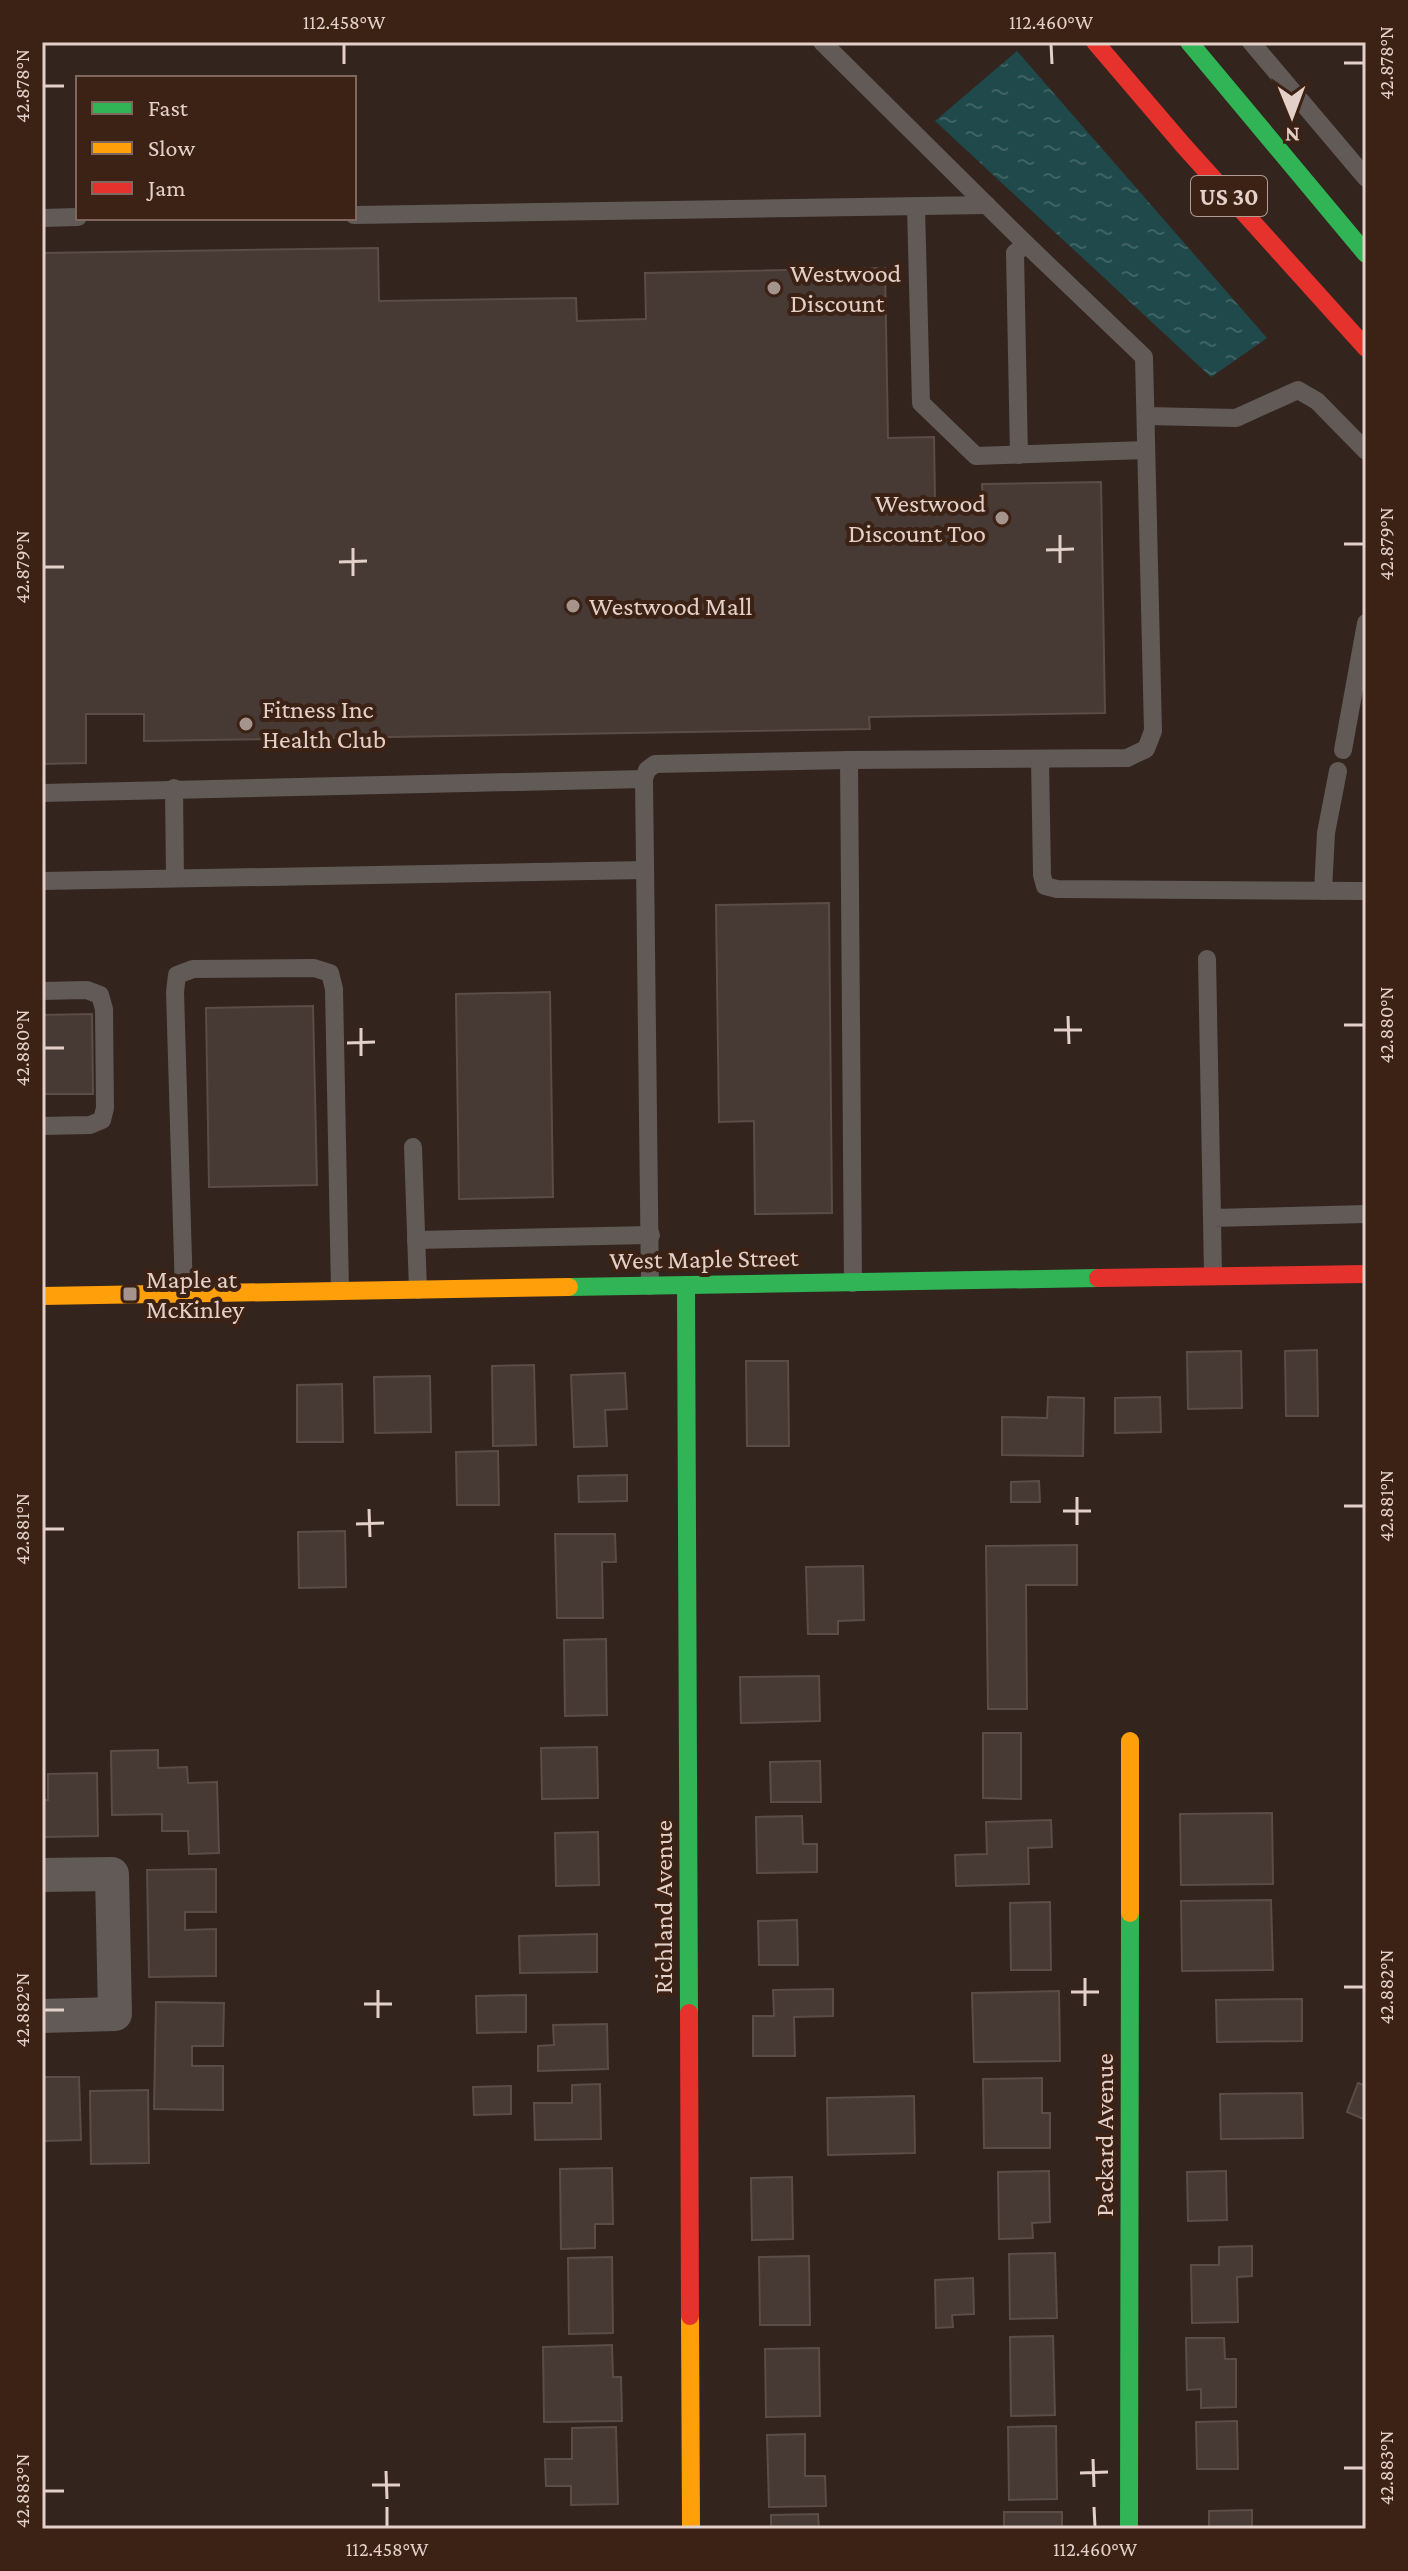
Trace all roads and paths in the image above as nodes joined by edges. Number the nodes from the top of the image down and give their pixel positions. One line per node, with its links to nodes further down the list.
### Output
1 (822, 42): 6 (lane)
2 (1095, 42): 13 (street, US 30)
3 (1189, 42): 12 (street, US 30)
4 (1251, 42): 5 (lane)
5 (1366, 178)
6 (987, 205): 7 (lane); 11 (lane)
7 (916, 207): 8 (lane); 17 (lane)
8 (356, 215)
9 (76, 217): 10 (lane)
10 (42, 218)
11 (1026, 244): 14 (lane); 17 (lane)
12 (1366, 254)
13 (1366, 348)
14 (1146, 416): 15 (lane); 16 (lane)
15 (1146, 450): 17 (lane); 20 (lane)
16 (1366, 451)
17 (1019, 455)
18 (1366, 623): 19 (lane)
19 (1343, 750)
20 (1040, 759): 21 (lane); 29 (lane)
21 (849, 760): 23 (lane); 41 (lane)
22 (1338, 771): 29 (lane)
23 (644, 779): 24 (lane); 26 (lane)
24 (174, 788): 25 (lane); 27 (lane)
25 (42, 793)
26 (645, 870): 27 (lane); 37 (lane)
27 (175, 878): 28 (lane)
28 (42, 881)
29 (1323, 891): 30 (lane)
30 (1366, 891)
31 (1207, 959): 36 (lane)
32 (42, 991): 33 (lane)
33 (42, 1126)
34 (413, 1147): 38 (lane)
35 (1366, 1214): 36 (lane)
36 (1212, 1218): 40 (lane)
37 (651, 1235): 38 (lane); 43 (lane)
38 (416, 1240): 44 (lane)
39 (1366, 1274): 40 (street, West Maple Street)
40 (1213, 1276): 41 (street, West Maple Street)
41 (853, 1283): 42 (street, West Maple Street)
42 (686, 1285): 43 (street, West Maple Street); 51 (street, Richland Avenue)
43 (650, 1286): 44 (street, West Maple Street)
44 (418, 1290): 45 (street, West Maple Street)
45 (340, 1291): 46 (street, West Maple Street); 46 (lane)
46 (184, 1293): 47 (street, West Maple Street)
47 (42, 1296)
48 (1130, 1741): 52 (street, Packard Avenue)
49 (42, 1875): 50 (street)
50 (42, 2016)
51 (691, 2529)
52 (1129, 2529)

